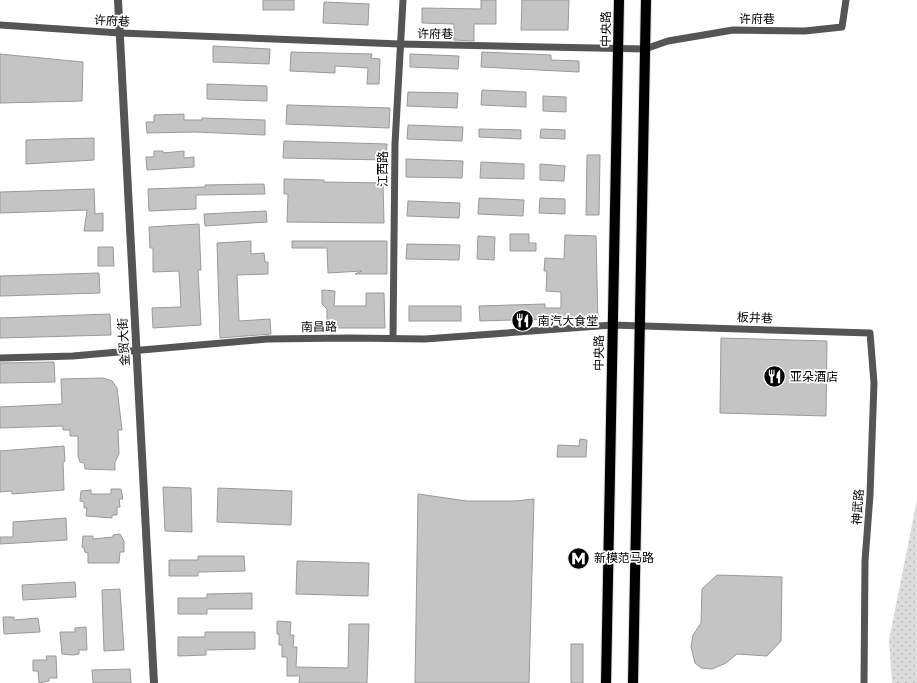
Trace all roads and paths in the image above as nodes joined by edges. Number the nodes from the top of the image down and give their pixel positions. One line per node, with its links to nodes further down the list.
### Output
1 (118, 0): 7 (street, 金贸大街)
2 (403, 0): 8 (street, 江西路)
3 (619, 0): 9 (main road, 中央路)
4 (646, 0): 10 (main road)
5 (846, 0): 10 (street, 许府巷)
6 (0, 25): 7 (street, 许府巷)
7 (120, 33): 8 (street, 许府巷); 15 (street, 金贸大街)
8 (400, 44): 9 (street, 许府巷); 14 (street, 江西路)
9 (618, 48): 10 (street, 许府巷); 11 (main road, 中央路)
10 (645, 48): 12 (main road)
11 (612, 325): 12 (street, 南昌路); 14 (street, 南昌路); 18 (main road, 中央路)
12 (640, 326): 13 (street, 板井巷); 19 (main road)
13 (870, 333): 20 (street, 神武路)
14 (393, 338): 15 (street, 南昌路)
15 (136, 351): 16 (street, 南昌路); 17 (street, 金贸大街)
16 (0, 358)
17 (154, 683)
18 (606, 683)
19 (633, 683)
20 (864, 683)

